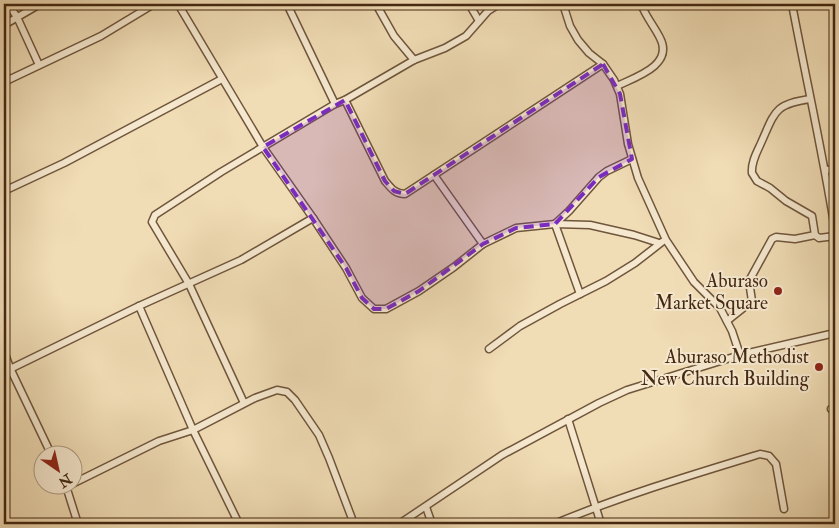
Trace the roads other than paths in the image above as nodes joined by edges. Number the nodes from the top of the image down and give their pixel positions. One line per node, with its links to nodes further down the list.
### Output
1 (8, 4): 12 (street)
2 (40, 4): 12 (street)
3 (154, 4): 17 (street)
4 (178, 4): 18 (street)
5 (287, 4): 23 (street)
6 (376, 4): 15 (street)
7 (469, 4): 13 (street)
8 (499, 4): 13 (street)
9 (563, 4): 16 (street)
10 (640, 4): 20 (street)
11 (792, 4): 21 (street)
12 (17, 17): 14 (street); 17 (street)
13 (478, 21): 15 (street)
14 (4, 25)
15 (414, 60): 22 (street)
16 (603, 64): 20 (street); 28 (street)
17 (39, 65): 19 (street)
18 (222, 79): 24 (street); 29 (street)
19 (4, 82)
20 (617, 86): 25 (street)
21 (810, 99): 27 (street); 33 (street)
22 (345, 100): 23 (street); 28 (street)
23 (334, 104): 24 (street)
24 (262, 147): 30 (street); 37 (street)
25 (632, 159): 31 (street); 35 (street)
26 (835, 169): 27 (street)
27 (826, 170): 32 (street)
28 (434, 175): 36 (street)
29 (4, 191)
30 (313, 218): 36 (street); 37 (street)
31 (555, 224): 35 (street); 36 (street); 38 (street)
32 (835, 230)
33 (815, 235): 34 (street); 40 (street)
34 (835, 236)
35 (662, 242): 38 (street); 40 (street)
36 (483, 244)
37 (189, 284): 39 (street); 46 (street)
38 (580, 294): 42 (street)
39 (139, 306): 45 (street); 48 (street)
40 (727, 321): 44 (street)
41 (835, 333): 44 (street)
42 (488, 349)
43 (4, 351): 45 (street)
44 (740, 355): 47 (street)
45 (7, 370): 49 (street)
46 (244, 403): 48 (street); 57 (street)
47 (568, 420): 52 (street); 53 (street)
48 (192, 430): 50 (street); 56 (street)
49 (47, 446)
50 (82, 479)
51 (72, 496): 55 (street)
52 (426, 507): 58 (street); 59 (street)
53 (596, 507): 54 (street); 60 (street); 61 (street)
54 (784, 509)
55 (78, 524)
56 (239, 524)
57 (354, 524)
58 (398, 524)
59 (432, 524)
60 (554, 524)
61 (601, 524)

